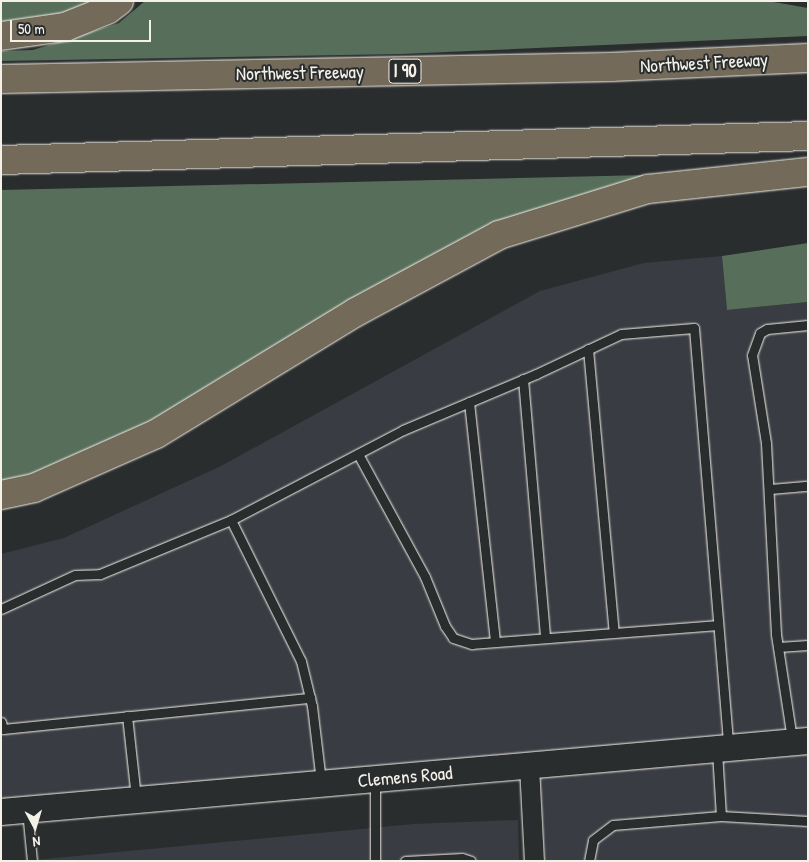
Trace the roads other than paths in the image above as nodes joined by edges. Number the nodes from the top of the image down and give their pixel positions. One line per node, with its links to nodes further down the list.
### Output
1 (119, 1): 2 (highway)
2 (1, 36)
3 (808, 58): 4 (highway, Northwest Freeway / I 90)
4 (1, 79)
5 (808, 136): 6 (highway)
6 (1, 160)
7 (808, 172): 15 (highway)
8 (808, 325): 14 (lane)
9 (588, 349): 10 (lane); 18 (lane); 19 (lane)
10 (523, 380): 11 (lane); 20 (lane)
11 (469, 402): 12 (lane); 21 (lane)
12 (358, 454): 16 (lane); 21 (lane)
13 (808, 486): 14 (lane)
14 (770, 489): 23 (lane)
15 (1, 495)
16 (231, 520): 17 (lane); 24 (lane)
17 (1, 609)
18 (717, 624): 19 (lane); 28 (lane)
19 (614, 632): 20 (lane)
20 (546, 638): 21 (lane)
21 (495, 642)
22 (808, 645): 23 (lane)
23 (778, 647): 27 (lane)
24 (310, 698): 25 (lane); 31 (lane)
25 (127, 716): 26 (lane); 32 (lane)
26 (2, 727)
27 (800, 741): 28 (street, Clemens Road)
28 (723, 748): 29 (street, Clemens Road); 35 (lane)
29 (529, 766): 30 (street, Clemens Road); 41 (street)
30 (375, 780): 31 (street, Clemens Road); 38 (lane)
31 (321, 784): 32 (street, Clemens Road)
32 (136, 801): 33 (street, Clemens Road)
33 (27, 810): 34 (street, Clemens Road); 37 (lane)
34 (1, 812)
35 (721, 816): 36 (lane); 42 (lane)
36 (808, 820)
37 (32, 861)
38 (375, 861)
39 (405, 861): 40 (lane)
40 (471, 861)
41 (534, 861)
42 (589, 861)

